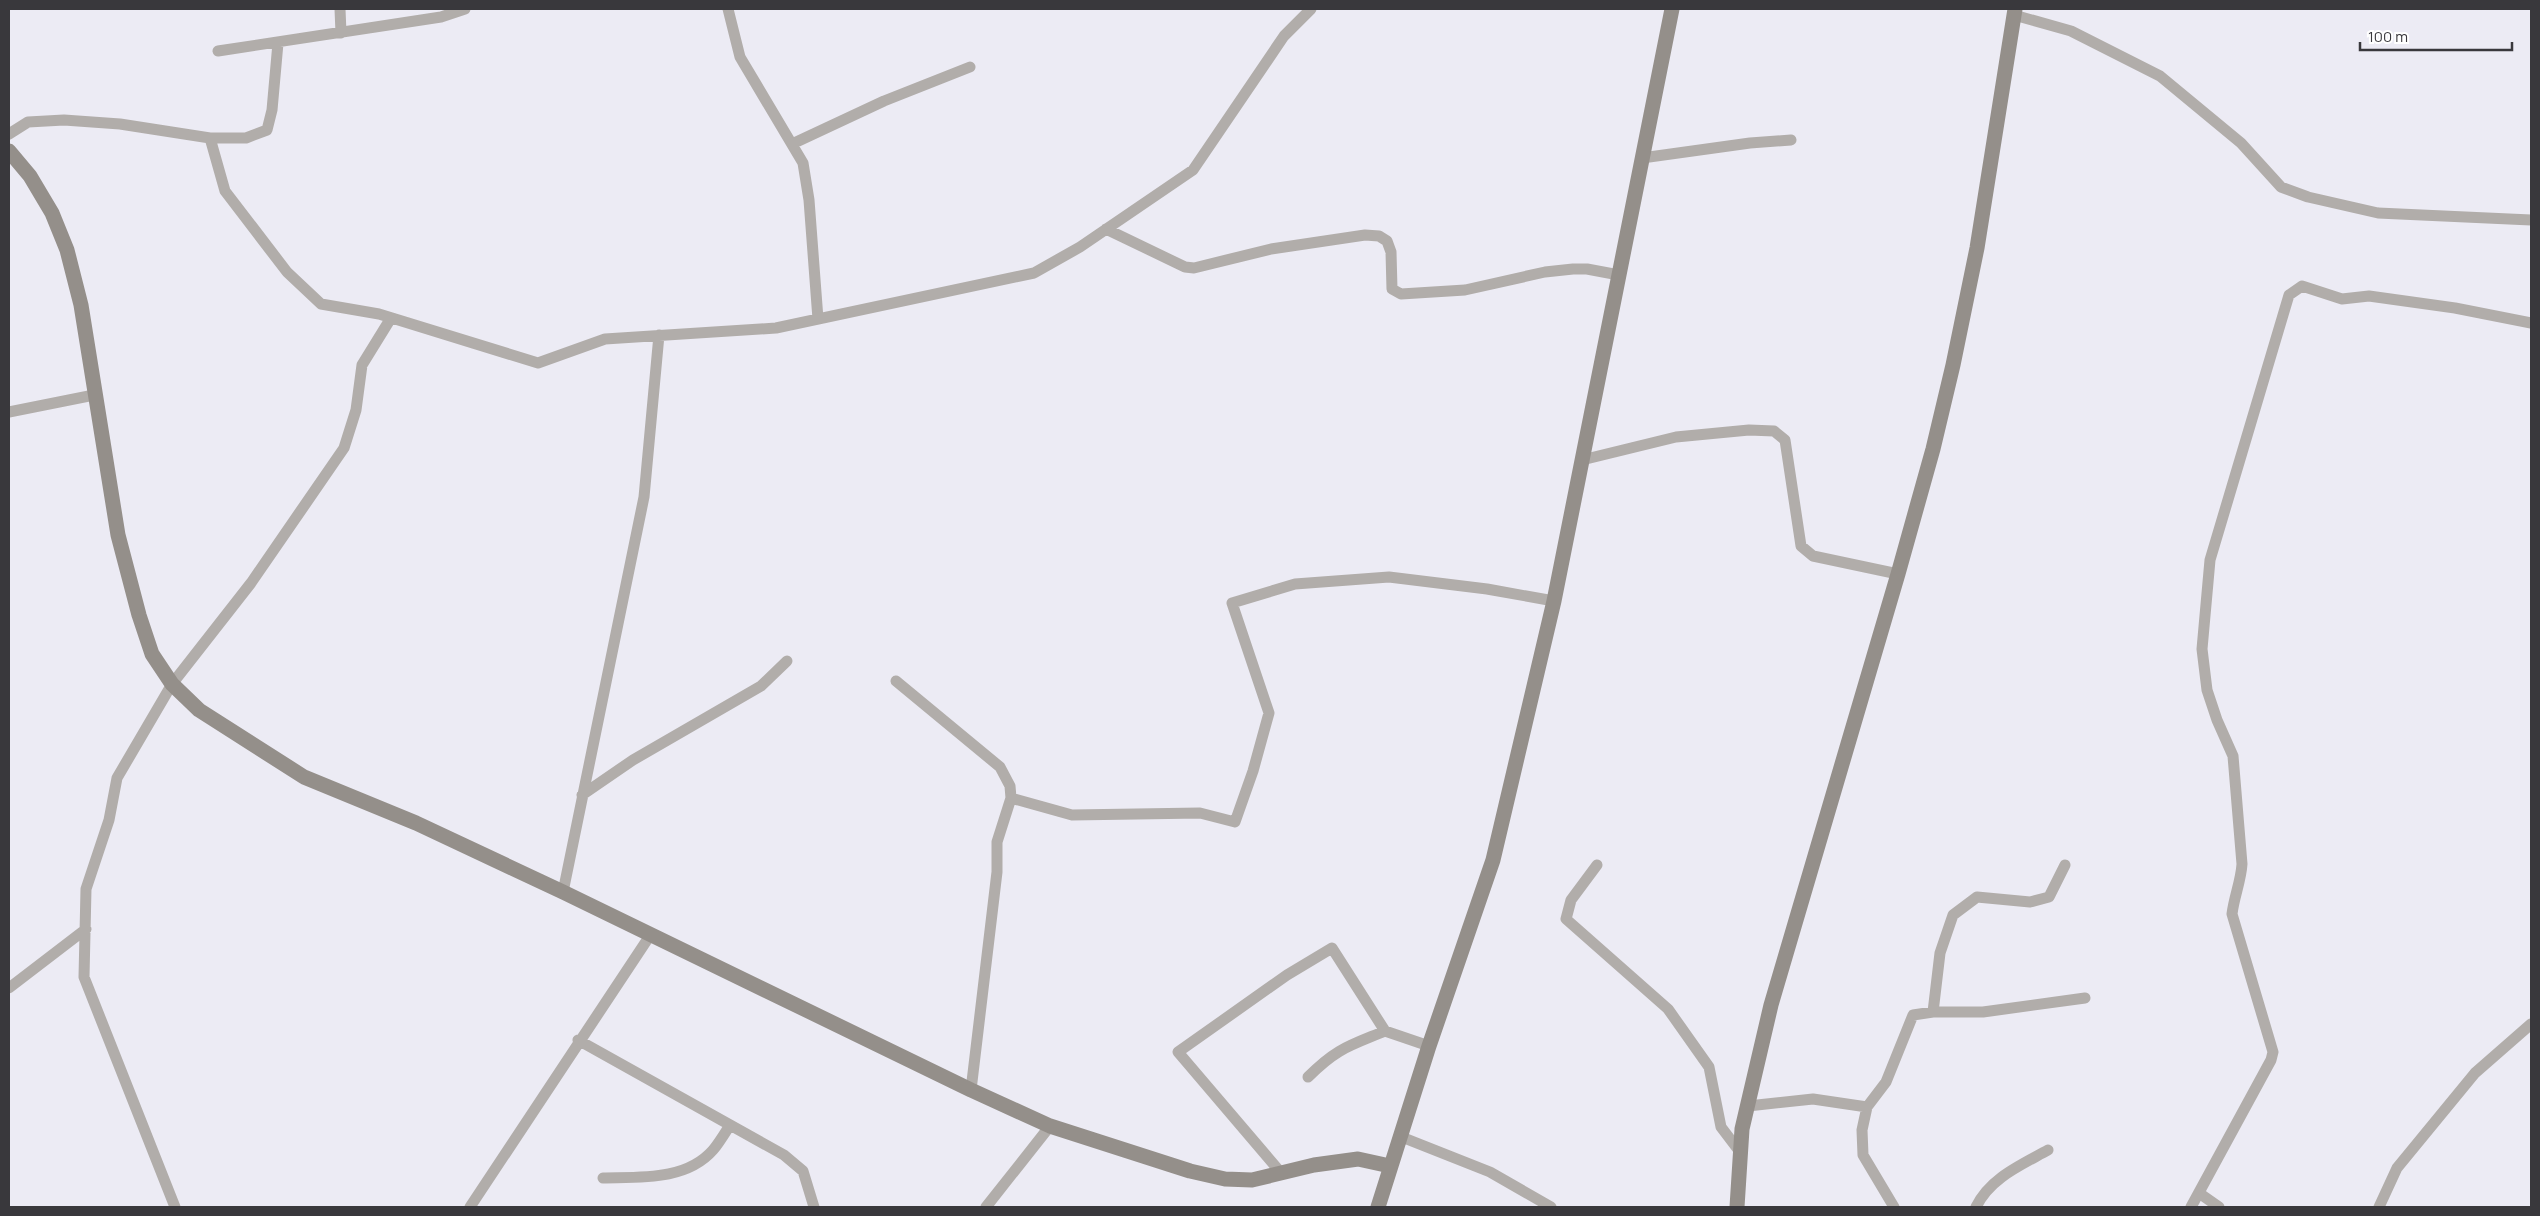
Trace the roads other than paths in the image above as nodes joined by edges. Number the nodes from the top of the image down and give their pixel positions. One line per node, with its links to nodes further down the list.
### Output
1 (340, 9): 7 (street)
2 (465, 9): 7 (street)
3 (728, 9): 14 (street)
4 (1311, 9): 18 (street)
5 (1672, 9): 16 (street)
6 (2015, 12): 17 (street); 27 (street)
7 (341, 33): 8 (street)
8 (278, 43): 9 (street); 12 (street)
9 (218, 51)
10 (970, 67): 14 (street)
11 (9, 134): 12 (street)
12 (210, 138): 20 (street)
13 (1792, 140): 16 (street)
14 (792, 144): 21 (street)
15 (9, 151): 24 (street)
16 (1642, 158): 19 (street)
17 (2531, 220)
18 (1106, 228): 19 (street); 21 (street)
19 (1619, 275): 26 (street)
20 (391, 318): 23 (street); 31 (street)
21 (818, 319): 23 (street)
22 (2531, 323): 58 (street)
23 (659, 335): 32 (street)
24 (94, 395): 25 (street); 31 (street)
25 (9, 412)
26 (1582, 460): 27 (street); 28 (street)
27 (1898, 574): 48 (street)
28 (1554, 601): 33 (street); 45 (street)
29 (787, 661): 32 (street)
30 (896, 681): 33 (street)
31 (172, 684): 36 (street); 37 (street)
32 (582, 796): 36 (street)
33 (1011, 798): 47 (street)
34 (1597, 865): 54 (street)
35 (2065, 865): 41 (street)
36 (563, 892): 38 (street)
37 (86, 929): 39 (street); 59 (street)
38 (651, 934): 44 (street); 47 (street)
39 (9, 988)
40 (2085, 998): 41 (street)
41 (1933, 1012): 49 (street)
42 (2531, 1024): 70 (street)
43 (1385, 1031): 45 (street); 46 (street); 56 (street)
44 (578, 1040): 50 (street); 60 (street)
45 (1428, 1046): 52 (street)
46 (1308, 1077)
47 (970, 1090): 51 (street)
48 (1748, 1106): 49 (street); 54 (street)
49 (1866, 1107): 66 (street)
50 (730, 1125): 57 (street); 61 (street)
51 (1050, 1126): 56 (street); 62 (street)
52 (1399, 1136): 55 (street); 64 (street)
53 (2048, 1150): 67 (street)
54 (1740, 1152): 65 (street)
55 (1390, 1166): 56 (street); 63 (street)
56 (1282, 1174)
57 (603, 1178)
58 (2199, 1193): 68 (street); 69 (street)
59 (175, 1207)
60 (470, 1207)
61 (814, 1207)
62 (986, 1207)
63 (1378, 1207)
64 (1552, 1207)
65 (1737, 1207)
66 (1894, 1207)
67 (1976, 1207)
68 (2191, 1207)
69 (2219, 1207)
70 (2379, 1207)

